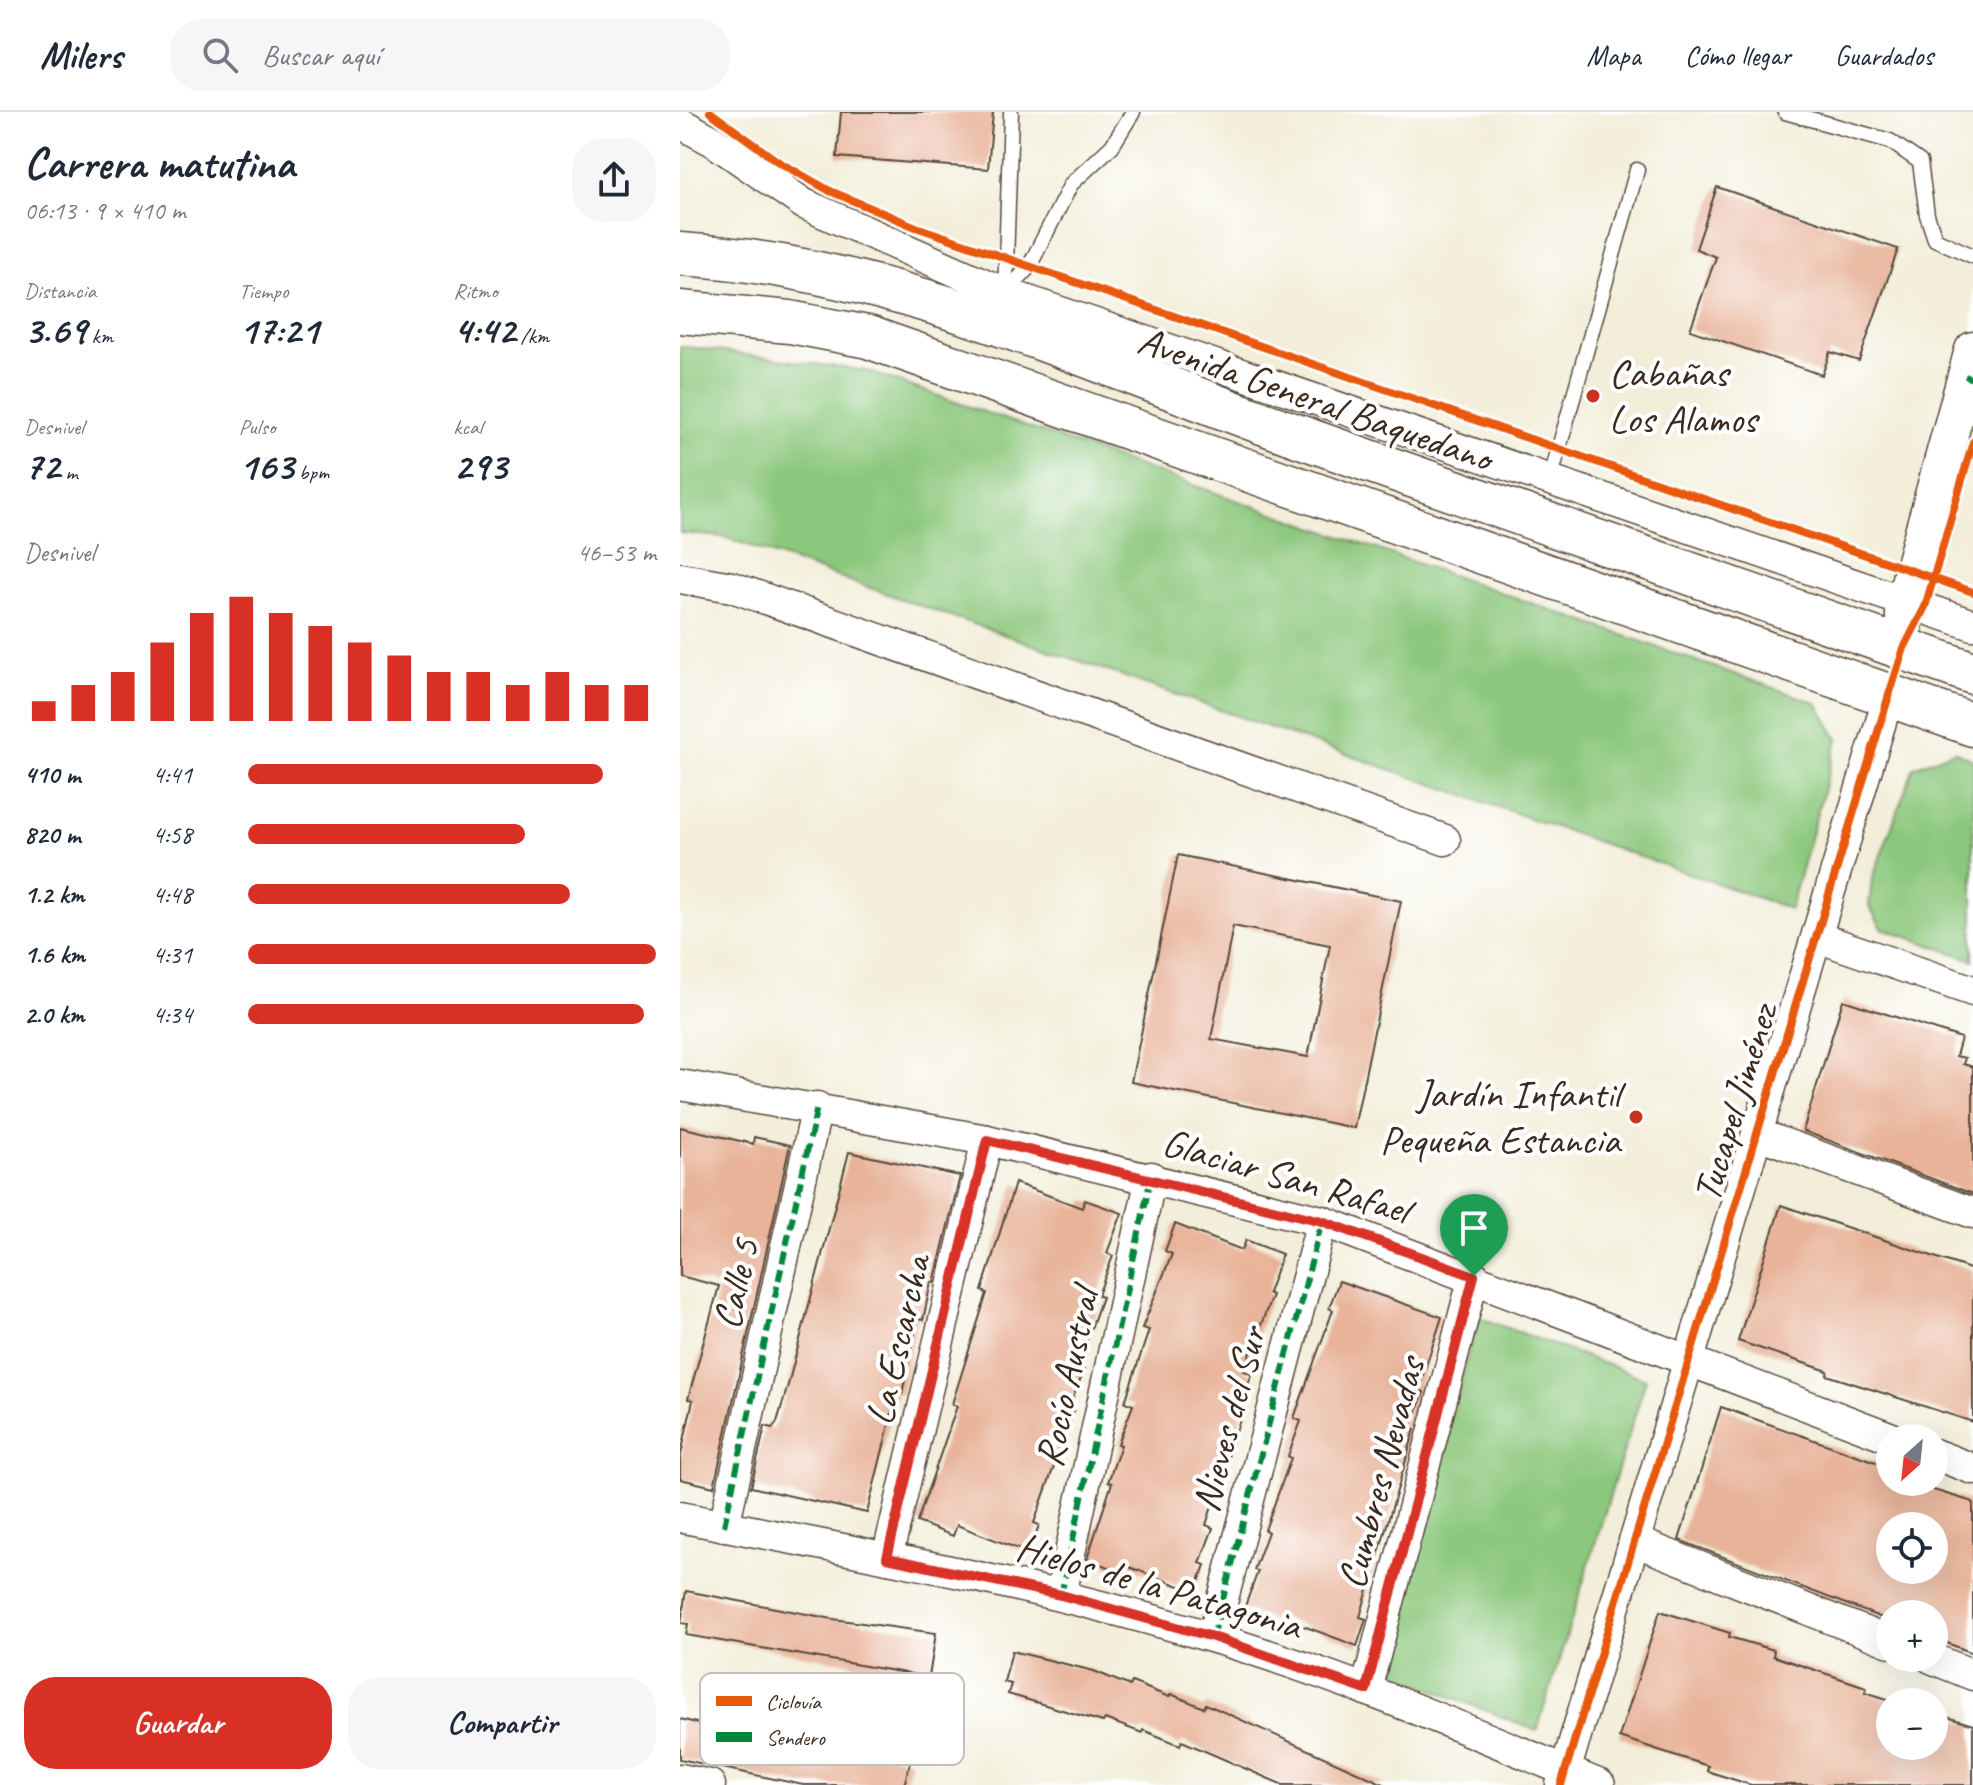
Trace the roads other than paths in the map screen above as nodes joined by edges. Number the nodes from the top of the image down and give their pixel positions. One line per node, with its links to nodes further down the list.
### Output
1 (1011, 112): 8 (lane)
2 (1133, 112): 8 (lane)
3 (1785, 112): 7 (lane)
4 (680, 123): 8 (street, Avenida General Baquedano)
5 (1637, 170): 12 (lane)
6 (680, 254): 16 (main road, Avenida General Baquedano)
7 (1973, 256)
8 (1005, 293): 12 (street, Avenida General Baquedano)
9 (680, 312): 18 (main road)
10 (1970, 369): 14 (street, Tucapel Jiménez)
11 (1973, 442): 14 (street, Tucapel Jiménez)
12 (1550, 480): 14 (street, Avenida General Baquedano)
13 (680, 578): 20 (street)
14 (1914, 604): 15 (street, Avenida General Baquedano); 16 (street, Tucapel Jiménez)
15 (1973, 625)
16 (1904, 648): 17 (main road, Avenida General Baquedano); 18 (street, Tucapel Jiménez)
17 (1973, 673)
18 (1889, 695): 19 (main road); 21 (street, Tucapel Jiménez)
19 (1973, 725)
20 (1445, 840)
21 (1817, 937): 22 (street); 25 (street, Tucapel Jiménez)
22 (1973, 991)
23 (680, 1085): 24 (street, Glaciar San Rafael)
24 (817, 1107): 26 (street, Glaciar San Rafael); 36 (street, Calle 5)
25 (1758, 1134): 28 (street); 31 (street, Tucapel Jiménez)
26 (987, 1140): 27 (street, Glaciar San Rafael); 38 (street, La Escarcha)
27 (1151, 1177): 29 (street, Glaciar San Rafael); 39 (street, Rocío Austral)
28 (1973, 1213)
29 (1322, 1221): 30 (street, Glaciar San Rafael); 41 (street, Nieves del Sur)
30 (1474, 1276): 31 (street, Glaciar San Rafael); 44 (street, Cumbres Nevadas)
31 (1687, 1361): 32 (street, Glaciar San Rafael); 37 (street, Tucapel Jiménez)
32 (1876, 1432)
33 (1948, 1459): 34 (street)
34 (1973, 1469)
35 (680, 1517): 36 (street, Hielos de la Patagonia)
36 (724, 1526): 38 (street, Hielos de la Patagonia)
37 (1634, 1541): 40 (street); 45 (street, Tucapel Jiménez)
38 (887, 1558): 39 (street, Hielos de la Patagonia)
39 (1061, 1595): 41 (street, Hielos de la Patagonia)
40 (1876, 1636)
41 (1213, 1637): 44 (street, Hielos de la Patagonia)
42 (1948, 1665): 43 (street)
43 (1973, 1675)
44 (1366, 1690): 45 (street, Hielos de la Patagonia)
45 (1563, 1778): 48 (street, Hielos de la Patagonia)
46 (680, 1779): 47 (street)
47 (710, 1785)
48 (1600, 1785)

